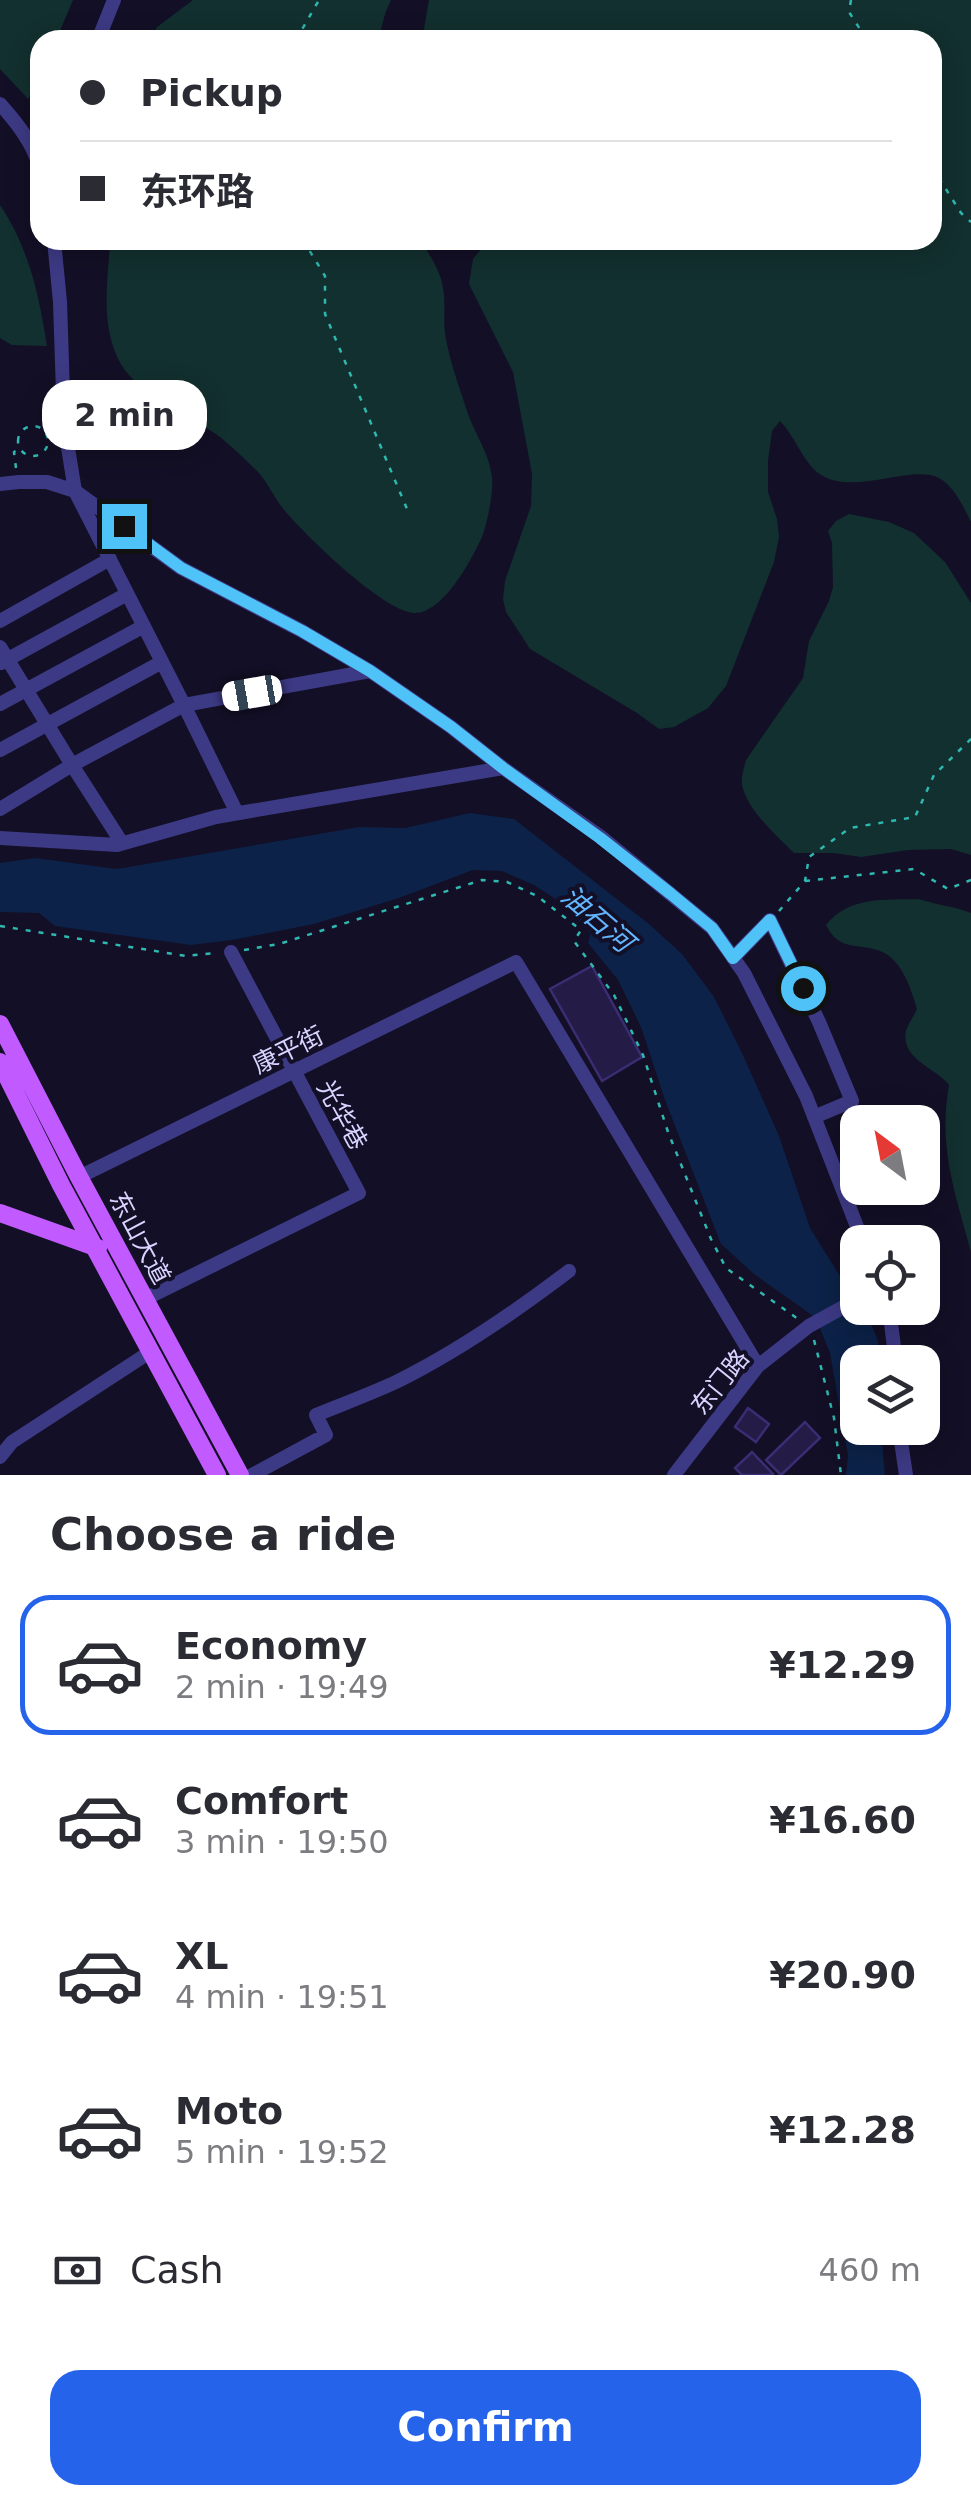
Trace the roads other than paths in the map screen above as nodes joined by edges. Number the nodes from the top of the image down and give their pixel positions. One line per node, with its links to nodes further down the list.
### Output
1 (114, 0): 2 (street)
2 (102, 30)
3 (0, 104): 4 (street)
4 (30, 144)
5 (55, 250): 7 (street)
6 (0, 484): 7 (street)
7 (75, 492): 8 (street); 14 (street)
8 (110, 559): 9 (street); 10 (street)
9 (128, 594): 11 (street); 12 (street)
10 (0, 620)
11 (144, 626): 13 (street); 15 (street)
12 (3, 657): 15 (street)
13 (162, 662): 17 (street); 18 (street)
14 (370, 671): 17 (street); 21 (street)
15 (26, 690): 16 (street); 18 (street)
16 (0, 704)
17 (184, 705): 20 (street); 23 (street)
18 (47, 724): 19 (street); 20 (street)
19 (0, 750)
20 (72, 765): 22 (street); 25 (street)
21 (503, 768): 23 (street); 27 (street)
22 (0, 809)
23 (237, 814): 25 (street)
24 (0, 838): 25 (street)
25 (122, 843)
26 (231, 952): 30 (street, 光华巷)
27 (733, 958): 31 (street); 31 (street)
28 (0, 1024): 32 (main road, 东山大道)
29 (0, 1062): 35 (main road, 东山大道)
30 (293, 1072): 32 (street, 康平街); 38 (street, 光华巷); 41 (street, 康平街)
31 (814, 1117): 34 (street)
32 (79, 1177): 36 (main road, 东山大道)
33 (0, 1213): 35 (main road)
34 (856, 1225)
35 (94, 1247): 36 (main road); 40 (main road, 东山大道)
36 (122, 1257): 38 (main road, 东山大道)
37 (569, 1271): 46 (street)
38 (144, 1298): 45 (main road, 东山大道)
39 (840, 1310): 41 (street, 东门路)
40 (150, 1352): 43 (street); 44 (main road, 东山大道)
41 (758, 1366): 47 (street, 东门路)
42 (902, 1445): 48 (street)
43 (0, 1457)
44 (217, 1475)
45 (240, 1475)
46 (252, 1475)
47 (674, 1475)
48 (906, 1475)

